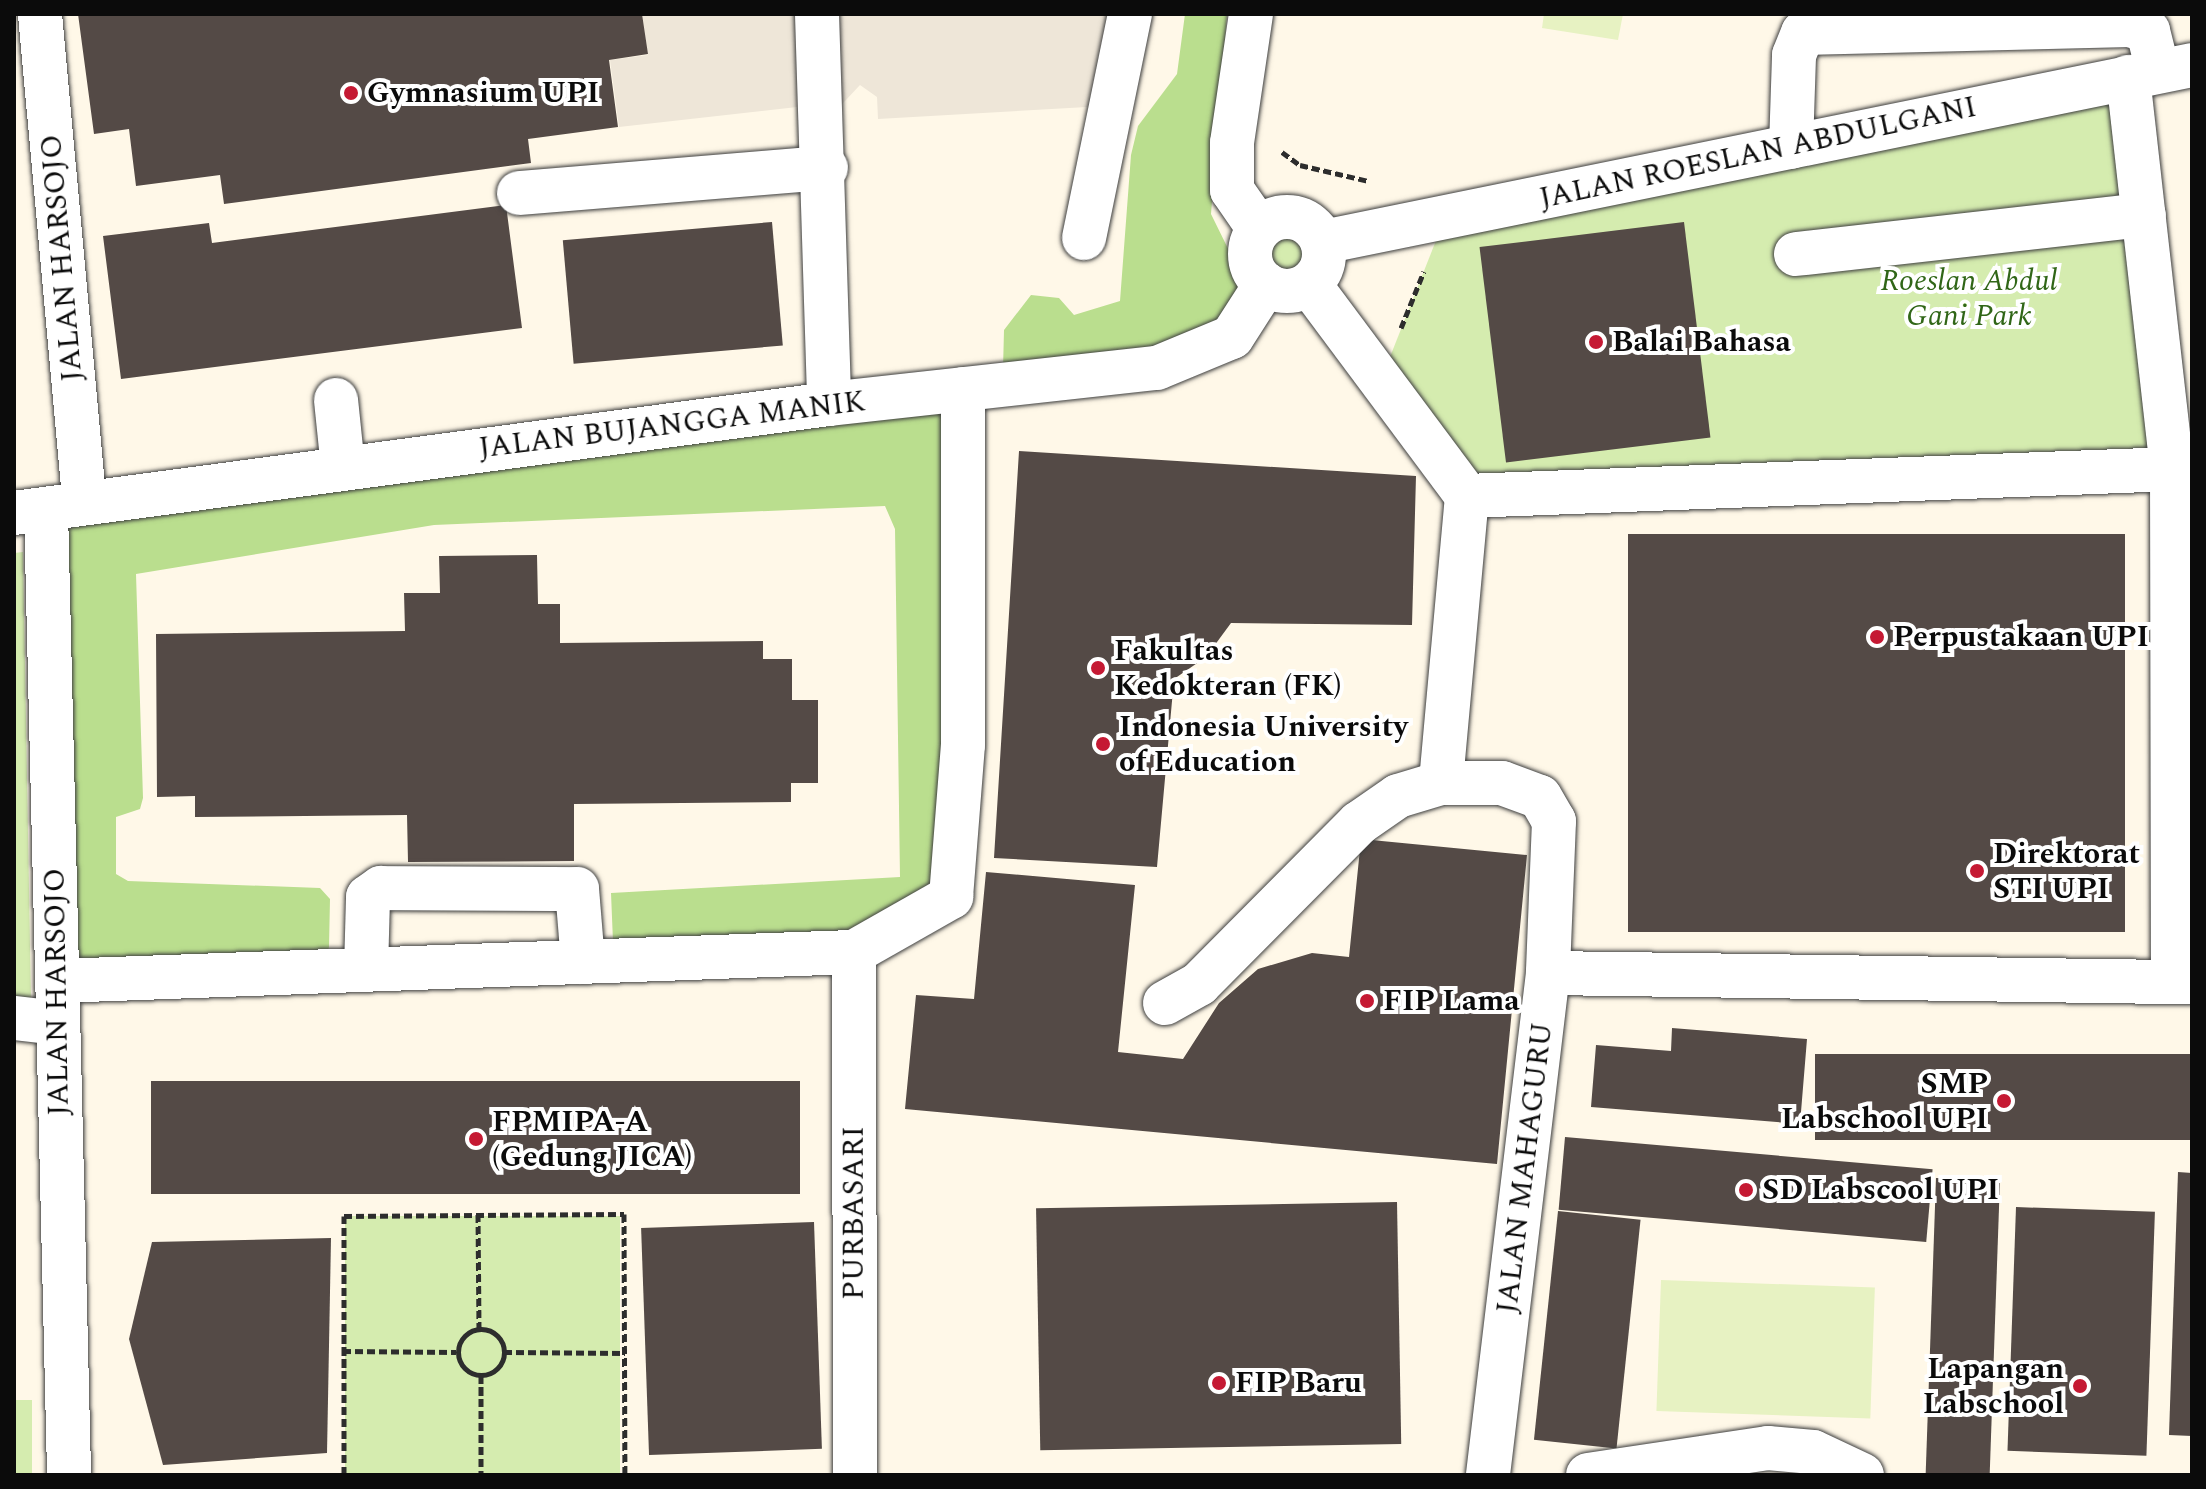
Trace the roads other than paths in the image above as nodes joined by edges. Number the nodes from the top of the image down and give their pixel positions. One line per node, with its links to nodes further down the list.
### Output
1 (40, 14): 22 (lane, JALAN HARSOJO)
2 (817, 14): 7 (lane)
3 (1130, 14): 11 (lane)
4 (1251, 14): 10 (lane)
5 (2159, 71): 6 (lane, JALAN ROESLAN ABDULGANI); 6 (lane); 9 (lane)
6 (1791, 147): 12 (lane, JALAN ROESLAN ABDULGANI)
7 (826, 168): 8 (lane); 18 (lane)
8 (519, 193)
9 (2144, 215): 13 (lane); 20 (lane)
10 (1259, 229): 12 (lane); 14 (lane)
11 (1084, 238)
12 (1323, 242): 15 (lane)
13 (1796, 254)
14 (1266, 284): 15 (lane); 16 (lane, JALAN BUJANGGA MANIK)
15 (1309, 284): 21 (lane)
16 (963, 389): 18 (lane, JALAN BUJANGGA MANIK); 24 (lane)
17 (336, 400): 19 (lane)
18 (829, 404): 19 (lane, JALAN BUJANGGA MANIK)
19 (343, 468): 22 (lane, JALAN BUJANGGA MANIK)
20 (2172, 469): 21 (lane); 28 (lane)
21 (1467, 496): 23 (lane)
22 (48, 508): 29 (lane, JALAN HARSOJO)
23 (1441, 783): 27 (lane, JALAN MAHAGURU); 30 (lane)
24 (854, 952): 25 (lane); 33 (lane, PURBASARI)
25 (583, 962): 26 (lane); 26 (lane)
26 (366, 970): 29 (lane)
27 (1548, 973): 28 (lane); 34 (lane, JALAN MAHAGURU)
28 (2182, 982)
29 (58, 1002): 31 (lane); 32 (lane, JALAN HARSOJO)
30 (1165, 1003)
31 (14, 1018)
32 (69, 1475)
33 (855, 1475)
34 (1488, 1475)
35 (1588, 1475): 36 (lane)
36 (1862, 1475)

